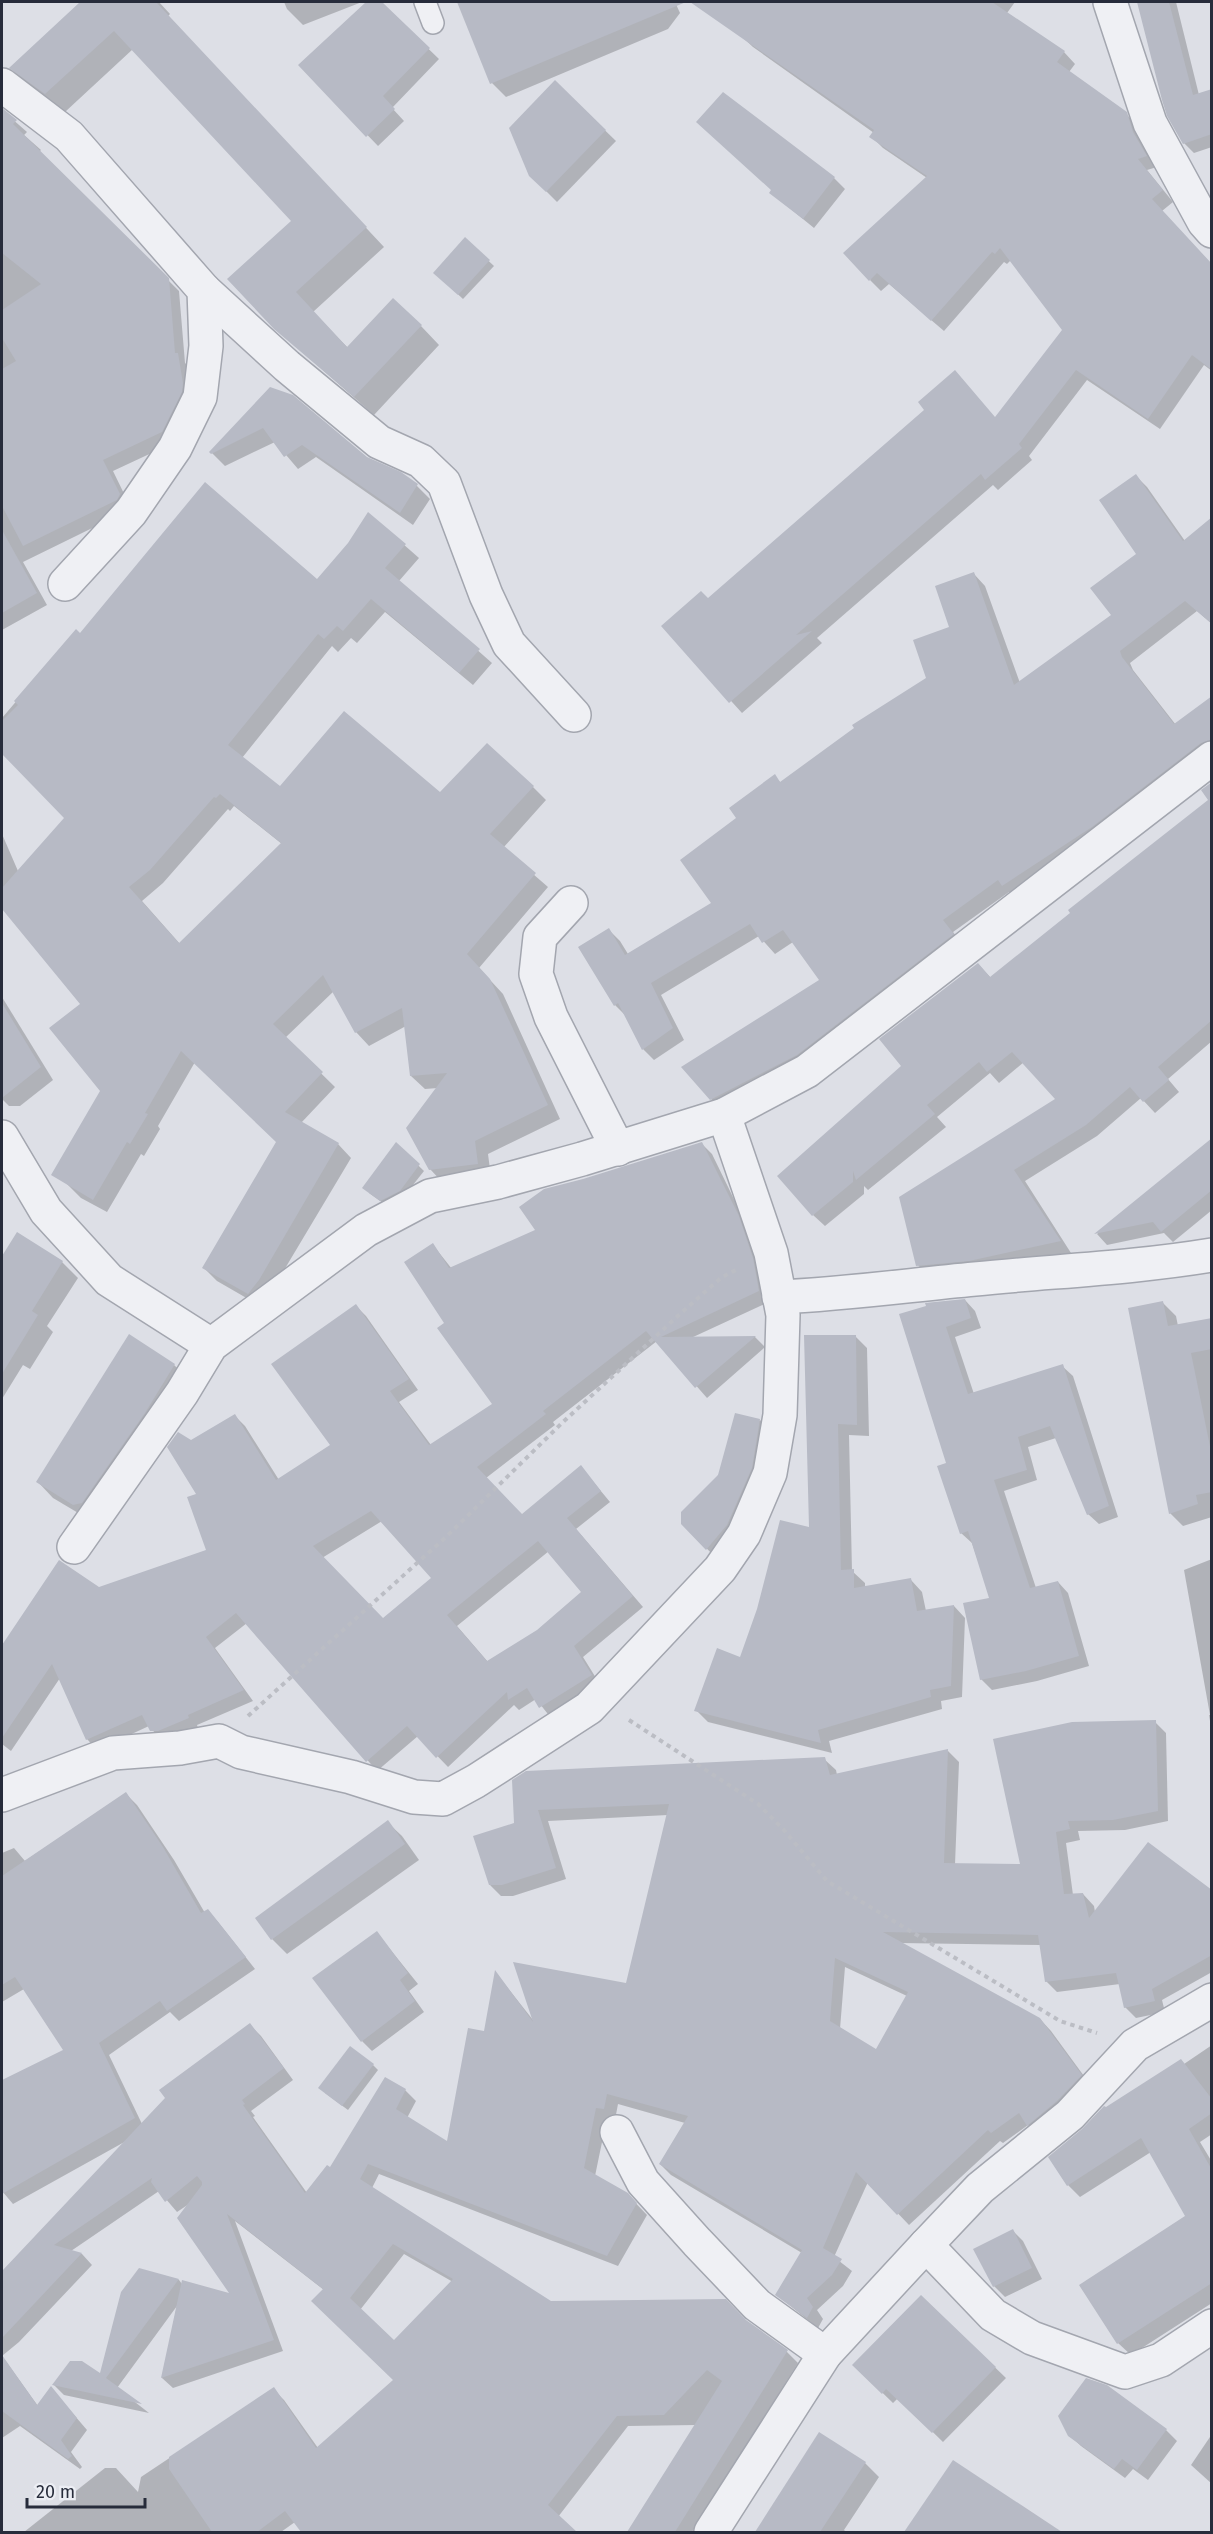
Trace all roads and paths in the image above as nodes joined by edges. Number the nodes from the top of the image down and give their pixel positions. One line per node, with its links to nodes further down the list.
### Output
1 (425, 2): 3 (lane)
2 (1110, 2): 5 (street)
3 (433, 23)
4 (2, 86): 6 (street)
5 (1212, 231)
6 (204, 290): 7 (street); 8 (street)
7 (65, 584)
8 (574, 714)
9 (1212, 758): 11 (street)
10 (572, 903): 13 (street)
11 (724, 1115): 13 (street); 14 (street)
12 (2, 1137): 17 (street)
13 (618, 1149): 17 (street)
14 (771, 1253): 16 (street); 20 (path)
15 (1212, 1256): 16 (street)
16 (779, 1297): 19 (street)
17 (211, 1345): 18 (street)
18 (74, 1546)
19 (598, 1699): 20 (street); 23 (path)
20 (219, 1741): 21 (street)
21 (2, 1796)
22 (1212, 2000): 23 (street)
23 (1135, 2046): 25 (street)
24 (617, 2133): 27 (street)
25 (926, 2245): 26 (street); 27 (street)
26 (1212, 2326)
27 (825, 2354): 28 (street)
28 (711, 2532)

